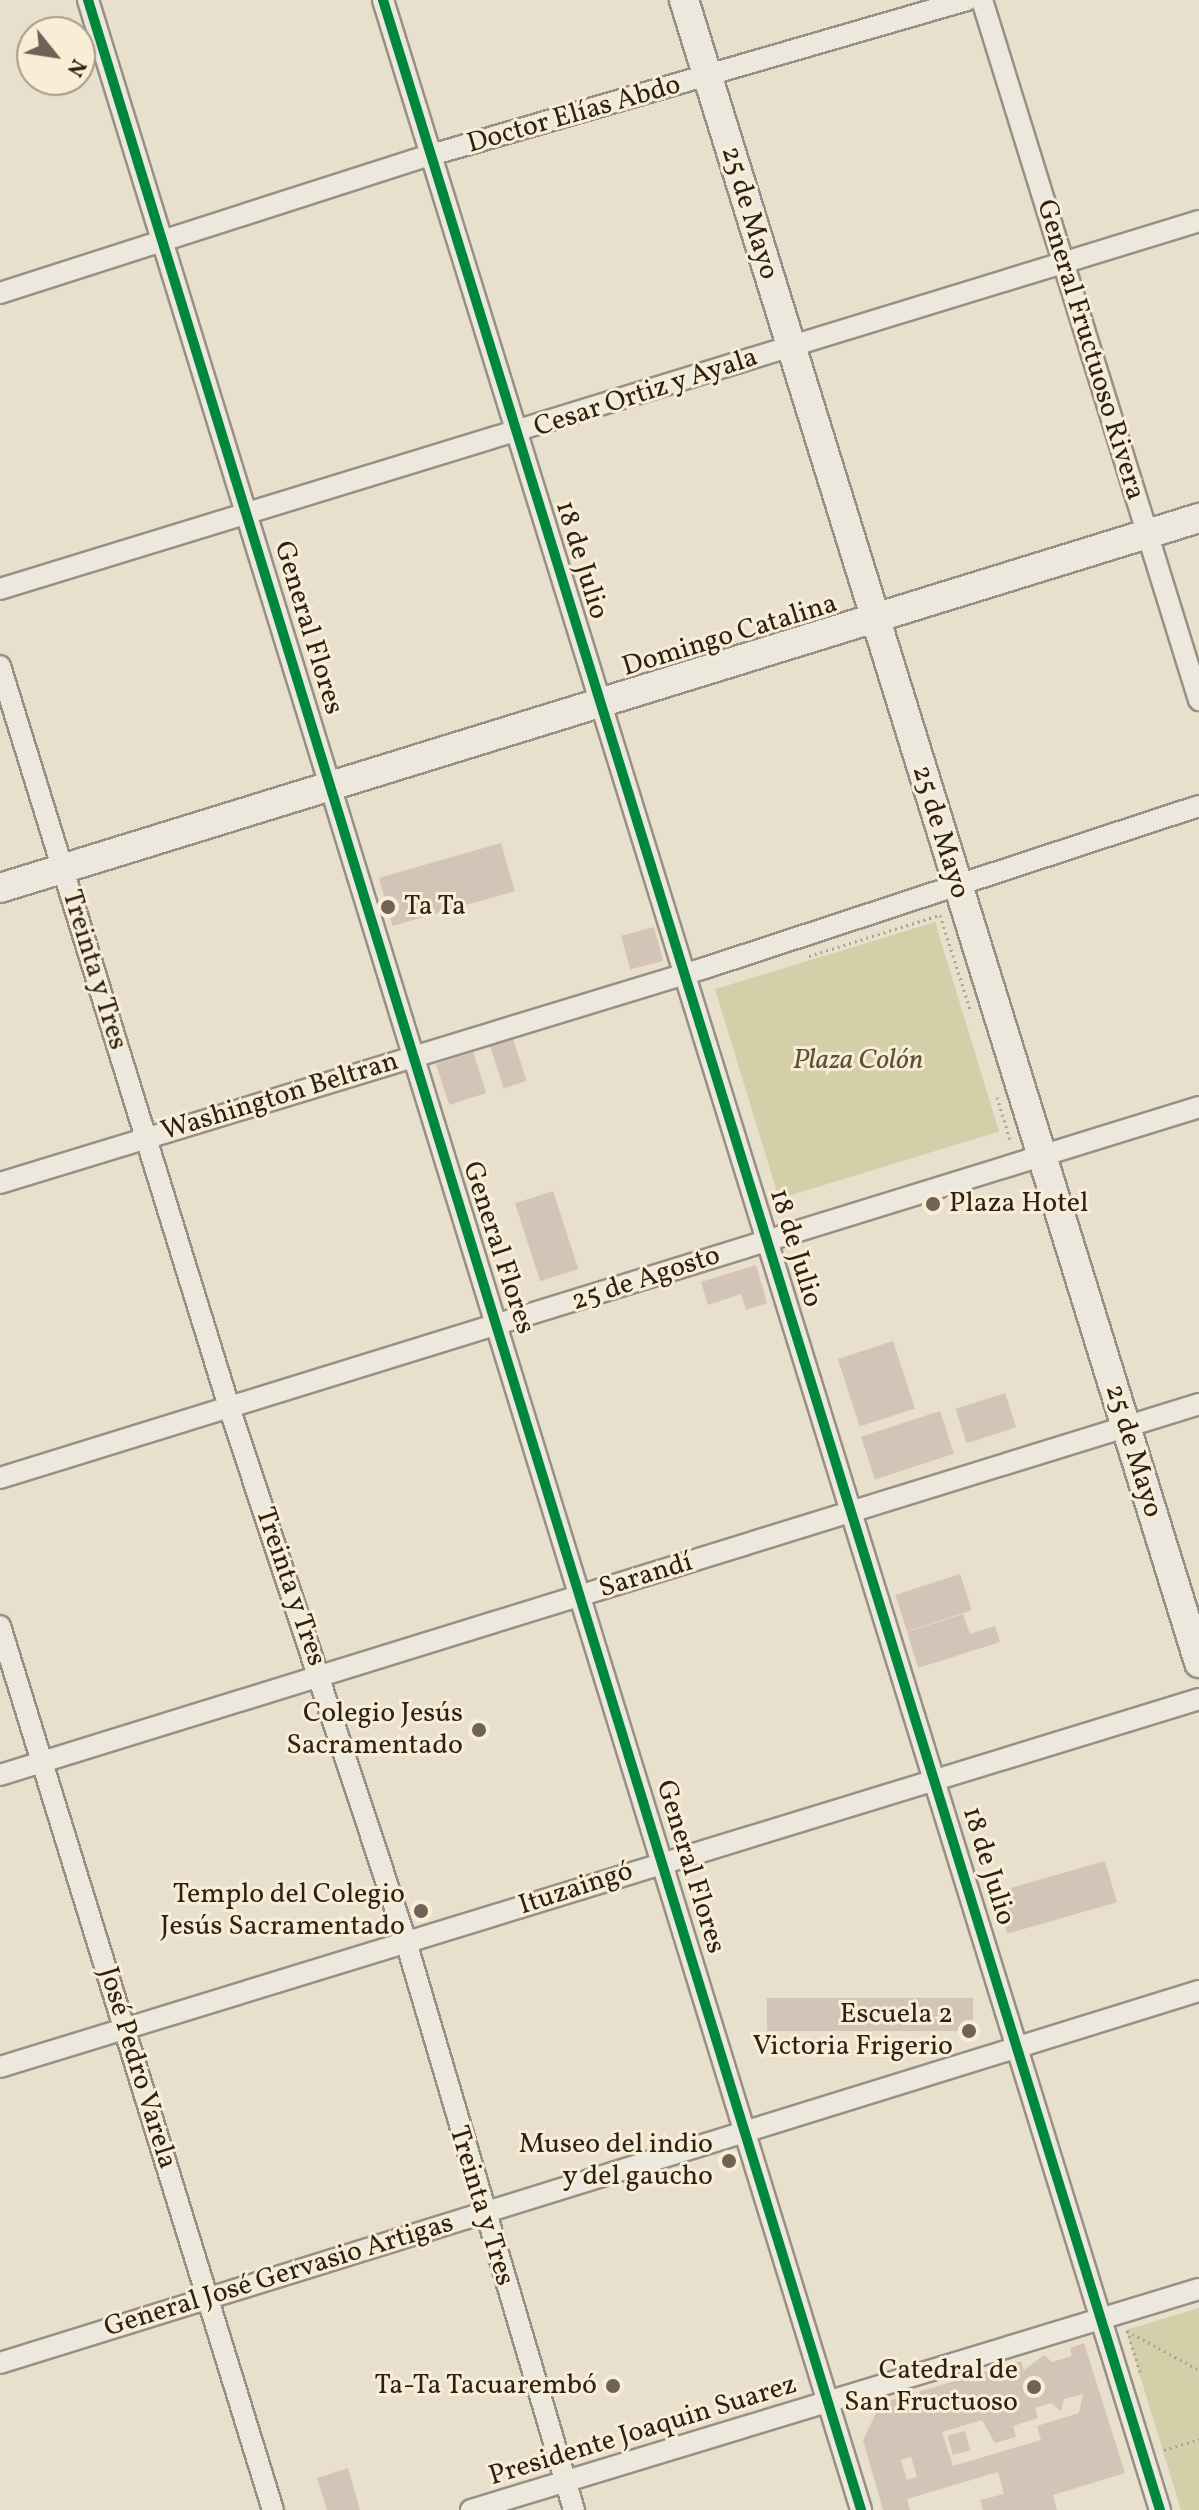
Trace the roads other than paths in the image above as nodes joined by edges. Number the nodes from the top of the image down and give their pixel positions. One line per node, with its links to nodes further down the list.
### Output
1 (88, 0): 9 (street, General Flores)
2 (383, 0): 7 (street, 18 de Julio)
3 (684, 0): 6 (street, 25 de Mayo)
4 (967, 0): 6 (street, Doctor Elías Abdo)
5 (982, 0): 10 (street, General Fructuoso Rivera)
6 (707, 77): 7 (street, Doctor Elías Abdo); 12 (street, 25 de Mayo)
7 (431, 155): 9 (street, Doctor Elías Abdo); 13 (street, 18 de Julio)
8 (1199, 221): 10 (street, Cesar Ortiz y Ayala)
9 (164, 244): 11 (street, Doctor Elías Abdo); 14 (street, General Flores)
10 (1063, 264): 12 (street, Cesar Ortiz y Ayala); 16 (street, General Fructuoso Rivera)
11 (0, 293)
12 (790, 347): 13 (street, Cesar Ortiz y Ayala); 18 (street, 25 de Mayo)
13 (517, 434): 14 (street, Cesar Ortiz y Ayala); 20 (street, 18 de Julio)
14 (246, 512): 17 (street, Cesar Ortiz y Ayala); 22 (street, General Flores)
15 (1199, 518): 16 (street, Domingo Catalina)
16 (1147, 535): 18 (street, Domingo Catalina); 21 (street, General Fructuoso Rivera)
17 (0, 589)
18 (875, 618): 20 (street, Domingo Catalina); 26 (street, 25 de Mayo)
19 (0, 666): 24 (street, Treinta y Tres)
20 (600, 700): 22 (street, Domingo Catalina); 27 (street, 18 de Julio)
21 (1199, 700)
22 (331, 783): 24 (street, Domingo Catalina); 28 (street, General Flores)
23 (1199, 806): 26 (street, Washington Beltran)
24 (62, 870): 25 (street, Domingo Catalina); 30 (street, Treinta y Tres)
25 (0, 888)
26 (957, 888): 27 (street, Washington Beltran); 31 (street, 25 de Mayo)
27 (684, 973): 28 (street, Washington Beltran); 33 (street, 18 de Julio)
28 (412, 1058): 30 (street, Washington Beltran); 34 (street, General Flores)
29 (1199, 1107): 31 (street, 25 de Agosto)
30 (146, 1137): 32 (street, Washington Beltran); 36 (street, Treinta y Tres)
31 (1040, 1155): 33 (street, 25 de Agosto); 37 (street, 25 de Mayo)
32 (0, 1183)
33 (768, 1240): 34 (street, 25 de Agosto); 39 (street, 18 de Julio)
34 (498, 1326): 36 (street, 25 de Agosto); 40 (street, General Flores)
35 (1199, 1404): 37 (street, Sarandí)
36 (230, 1410): 38 (street, 25 de Agosto); 43 (street, Treinta y Tres)
37 (1125, 1427): 39 (street, Sarandí); 42 (street, 25 de Mayo)
38 (0, 1478)
39 (851, 1512): 40 (street, Sarandí); 47 (street, 18 de Julio)
40 (579, 1597): 43 (street, Sarandí); 48 (street, General Flores)
41 (0, 1626): 45 (street, José Pedro Varela)
42 (1199, 1663)
43 (319, 1674): 45 (street, Sarandí); 49 (street, Treinta y Tres)
44 (1199, 1699): 47 (street, Ituzaingó)
45 (40, 1762): 46 (street, Sarandí); 51 (street, José Pedro Varela)
46 (0, 1775)
47 (936, 1779): 48 (street, Ituzaingó); 52 (street, 18 de Julio)
48 (664, 1860): 49 (street, Ituzaingó); 54 (street, General Flores)
49 (403, 1944): 51 (street, Ituzaingó); 55 (street, Treinta y Tres)
50 (1199, 1991): 52 (street, General José Gervasio Artigas)
51 (125, 2029): 53 (street, Ituzaingó); 57 (street, José Pedro Varela)
52 (1020, 2047): 54 (street, General José Gervasio Artigas); 58 (street, 18 de Julio)
53 (0, 2067)
54 (747, 2133): 55 (street, General José Gervasio Artigas); 60 (street, General Flores)
55 (483, 2213): 57 (street, General José Gervasio Artigas); 61 (street, Treinta y Tres)
56 (1199, 2289): 58 (street, Presidente Joaquin Suarez)
57 (207, 2299): 59 (street, General José Gervasio Artigas); 62 (street, José Pedro Varela)
58 (1101, 2318): 60 (street, Presidente Joaquin Suarez); 66 (street, 18 de Julio)
59 (0, 2363)
60 (829, 2397): 61 (street, Presidente Joaquin Suarez); 65 (street, General Flores)
61 (565, 2480): 63 (street, Presidente Joaquin Suarez); 64 (street, Treinta y Tres)
62 (273, 2510)
63 (471, 2510)
64 (574, 2510)
65 (861, 2510)
66 (1160, 2510)

